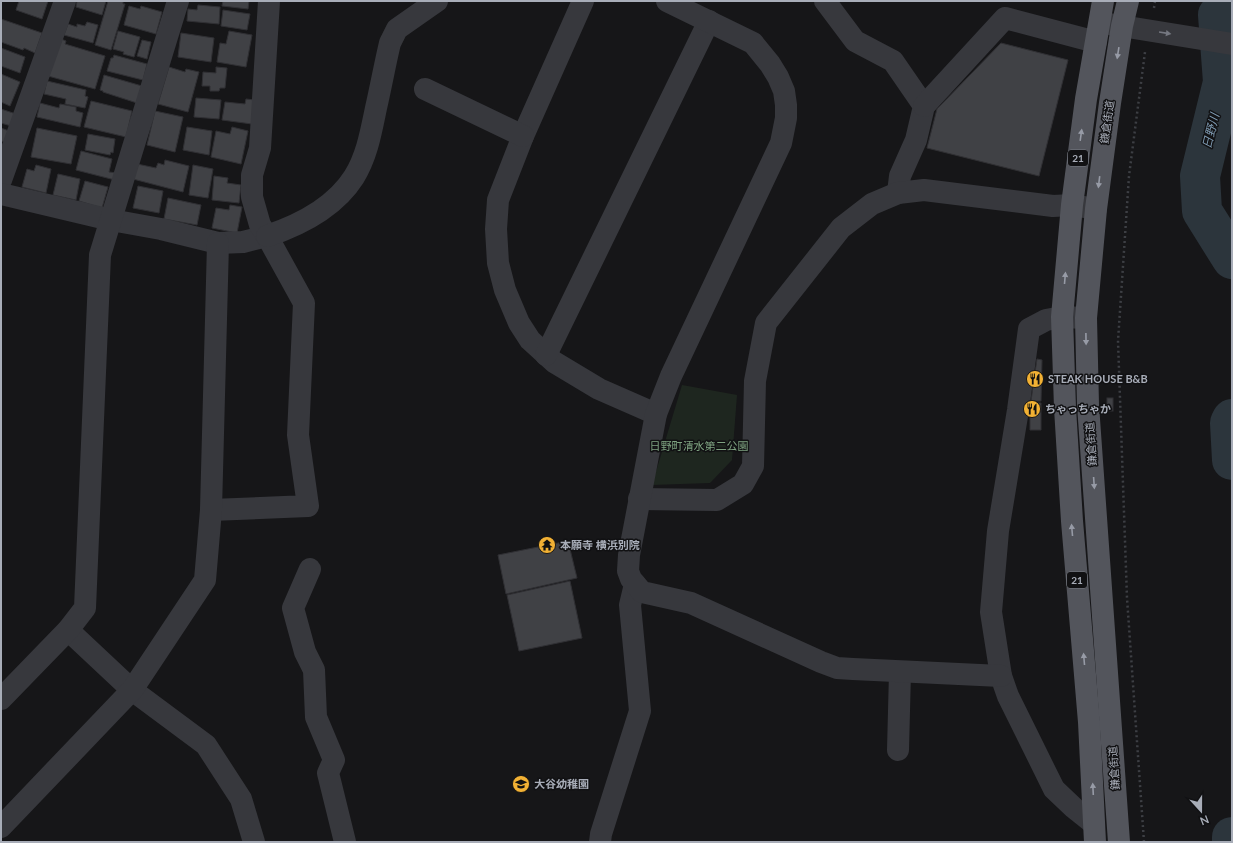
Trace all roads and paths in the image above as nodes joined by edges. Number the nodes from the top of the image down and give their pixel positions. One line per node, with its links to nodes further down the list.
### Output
1 (65, 1): 19 (street)
2 (178, 1): 24 (street)
3 (269, 1): 25 (street)
4 (437, 1): 25 (street)
5 (583, 1): 18 (street)
6 (667, 1): 11 (street)
7 (825, 1): 17 (street)
8 (1103, 1): 14 (main road, 鎌倉街道 / 21)
9 (1128, 1): 12 (main road, 鎌倉街道 / 21)
10 (1156, 1): 13 (path)
11 (709, 21): 29 (street); 30 (street)
12 (1122, 26): 13 (street); 14 (street); 23 (main road, 鎌倉街道 / 21, one-way to 23)
13 (1148, 30): 15 (street, one-way to 15); 47 (path)
14 (1097, 32): 17 (street); 22 (main road, 鎌倉街道 / 21, one-way to 14)
15 (1232, 44)
16 (425, 89): 18 (street)
17 (924, 106): 21 (street)
18 (523, 136): 29 (street)
19 (1, 180)
20 (1, 194): 24 (street)
21 (898, 194): 22 (street); 31 (street)
22 (1072, 205): 23 (street); 27 (main road, 鎌倉街道 / 21, one-way to 22)
23 (1096, 209): 28 (main road, 鎌倉街道 / 21)
24 (111, 220): 26 (street); 35 (street)
25 (267, 236): 26 (street); 32 (street)
26 (218, 243): 32 (street)
27 (1062, 317): 28 (street); 37 (street); 42 (main road, 鎌倉街道 / 21, one-way to 27)
28 (1086, 318): 46 (main road, 鎌倉街道 / 21, one-way to 46)
29 (546, 354): 30 (street)
30 (656, 414): 31 (street)
31 (639, 498): 34 (street)
32 (211, 510): 38 (street)
33 (310, 569): 44 (street)
34 (635, 584): 36 (street); 45 (street)
35 (68, 630): 38 (street); 39 (street)
36 (900, 672): 37 (street); 40 (street)
37 (1001, 676): 42 (street)
38 (132, 690): 41 (street); 43 (street)
39 (1, 699)
40 (898, 750)
41 (1, 827)
42 (1095, 833)
43 (254, 842)
44 (345, 842)
45 (600, 842)
46 (1119, 842)
47 (1144, 842)

